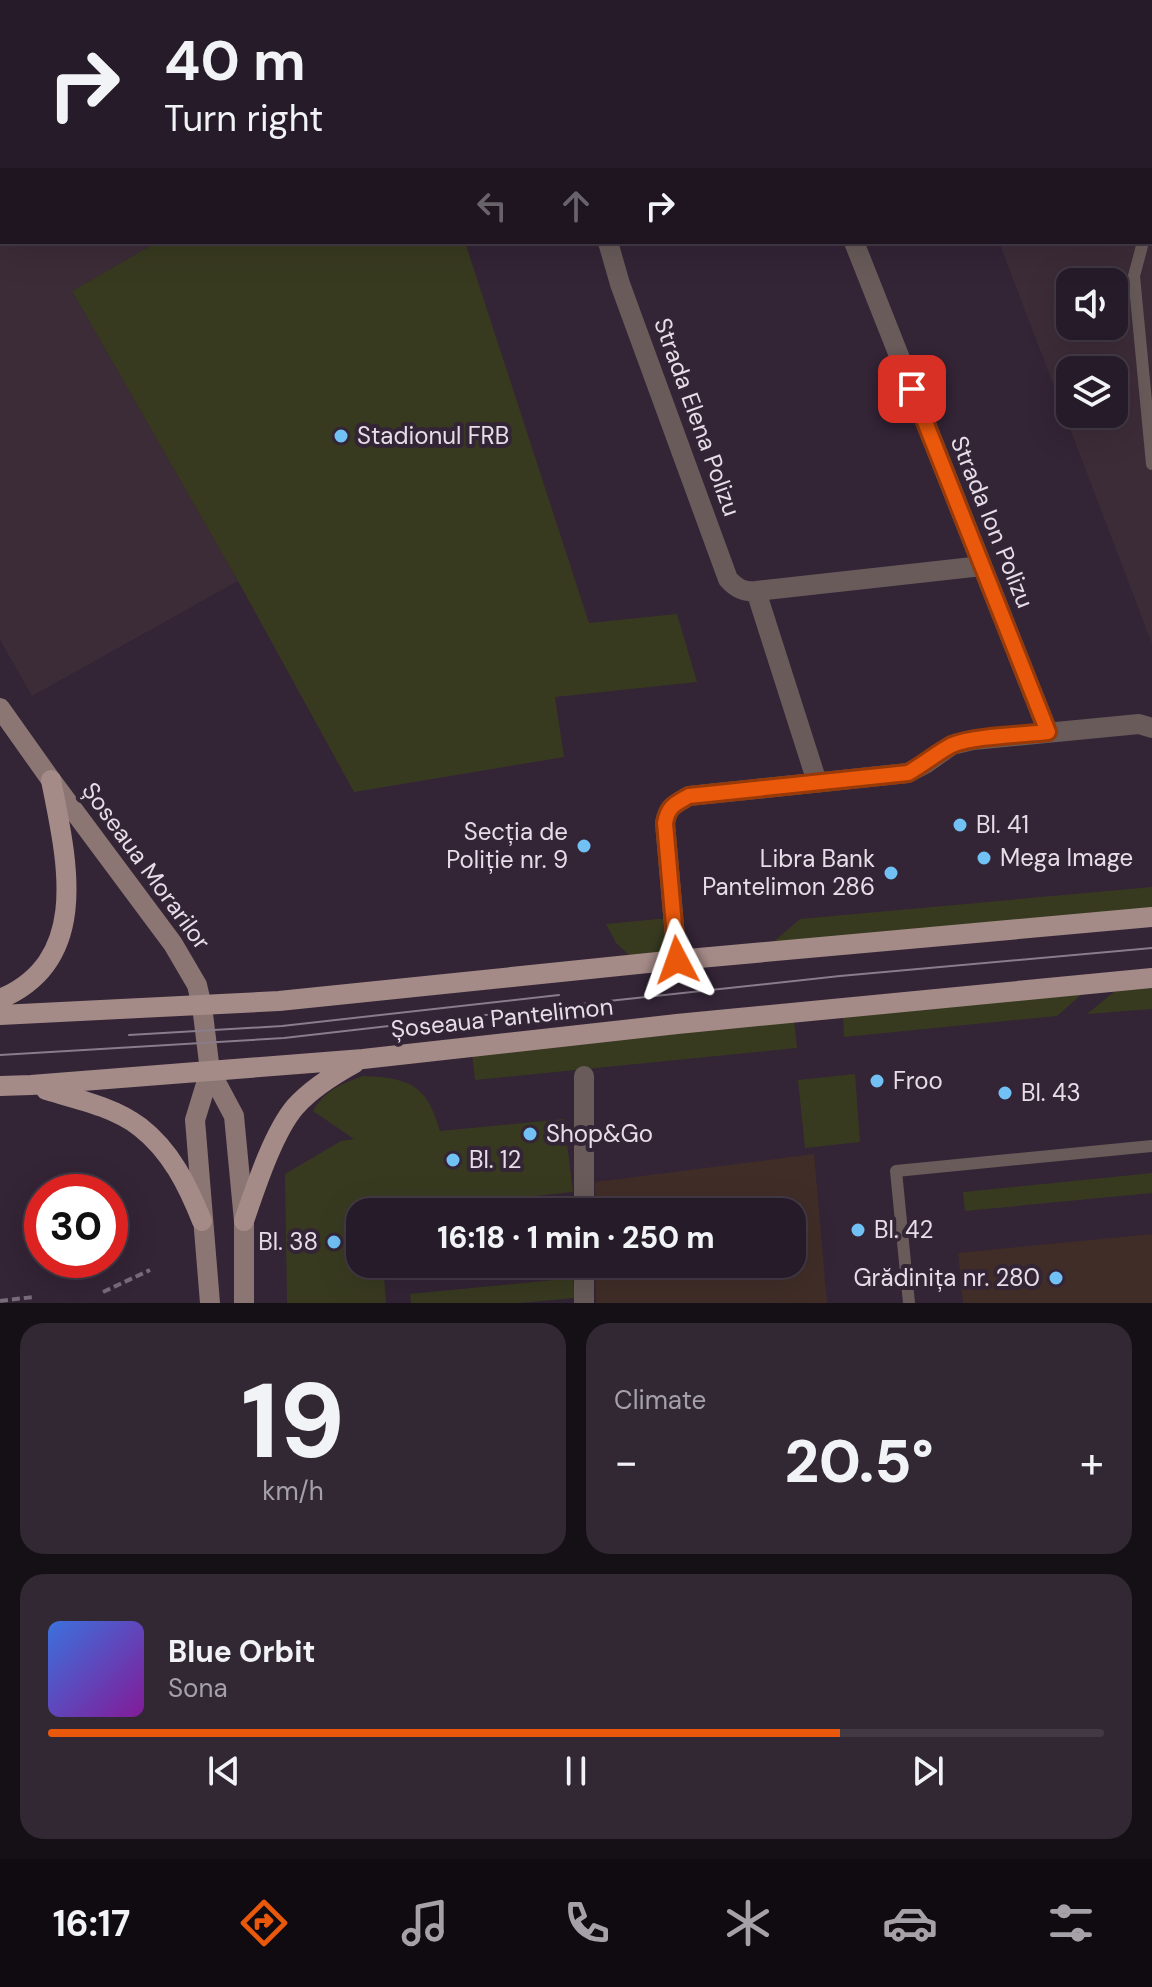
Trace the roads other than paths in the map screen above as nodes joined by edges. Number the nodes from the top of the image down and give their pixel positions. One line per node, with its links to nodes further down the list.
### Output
1 (609, 244): 6 (street, Strada Elena Polizu)
2 (855, 244): 5 (street, Strada Ion Polizu)
3 (1142, 244): 4 (lane)
4 (1152, 464)
5 (982, 566): 6 (street); 9 (street, Strada Ion Polizu)
6 (756, 591): 11 (street)
7 (0, 708): 10 (main road, Șoseaua Morarilor)
8 (1152, 728): 9 (street)
9 (1048, 732): 11 (street)
10 (51, 780): 15 (main road); 16 (main road, Șoseaua Morarilor)
11 (817, 782): 13 (street)
12 (1152, 917): 13 (main road, Șoseaua Pantelimon)
13 (677, 960): 16 (main road, Șoseaua Pantelimon)
14 (1152, 978): 18 (main road, Șoseaua Pantelimon)
15 (0, 999)
16 (202, 1006): 17 (main road, Șoseaua Pantelimon); 19 (main road, Șoseaua Morarilor)
17 (0, 1015)
18 (363, 1059): 19 (main road, Șoseaua Pantelimon); 26 (main road)
19 (210, 1071): 21 (main road, Șoseaua Pantelimon); 25 (main road); 26 (main road)
20 (584, 1076): 24 (street)
21 (31, 1085): 22 (main road, Șoseaua Pantelimon); 25 (main road)
22 (0, 1086)
23 (1152, 1146): 31 (lane)
24 (584, 1198)
25 (202, 1221): 28 (main road)
26 (244, 1221): 29 (main road)
27 (584, 1278): 30 (street)
28 (210, 1303)
29 (244, 1303)
30 (584, 1303)
31 (909, 1303)

